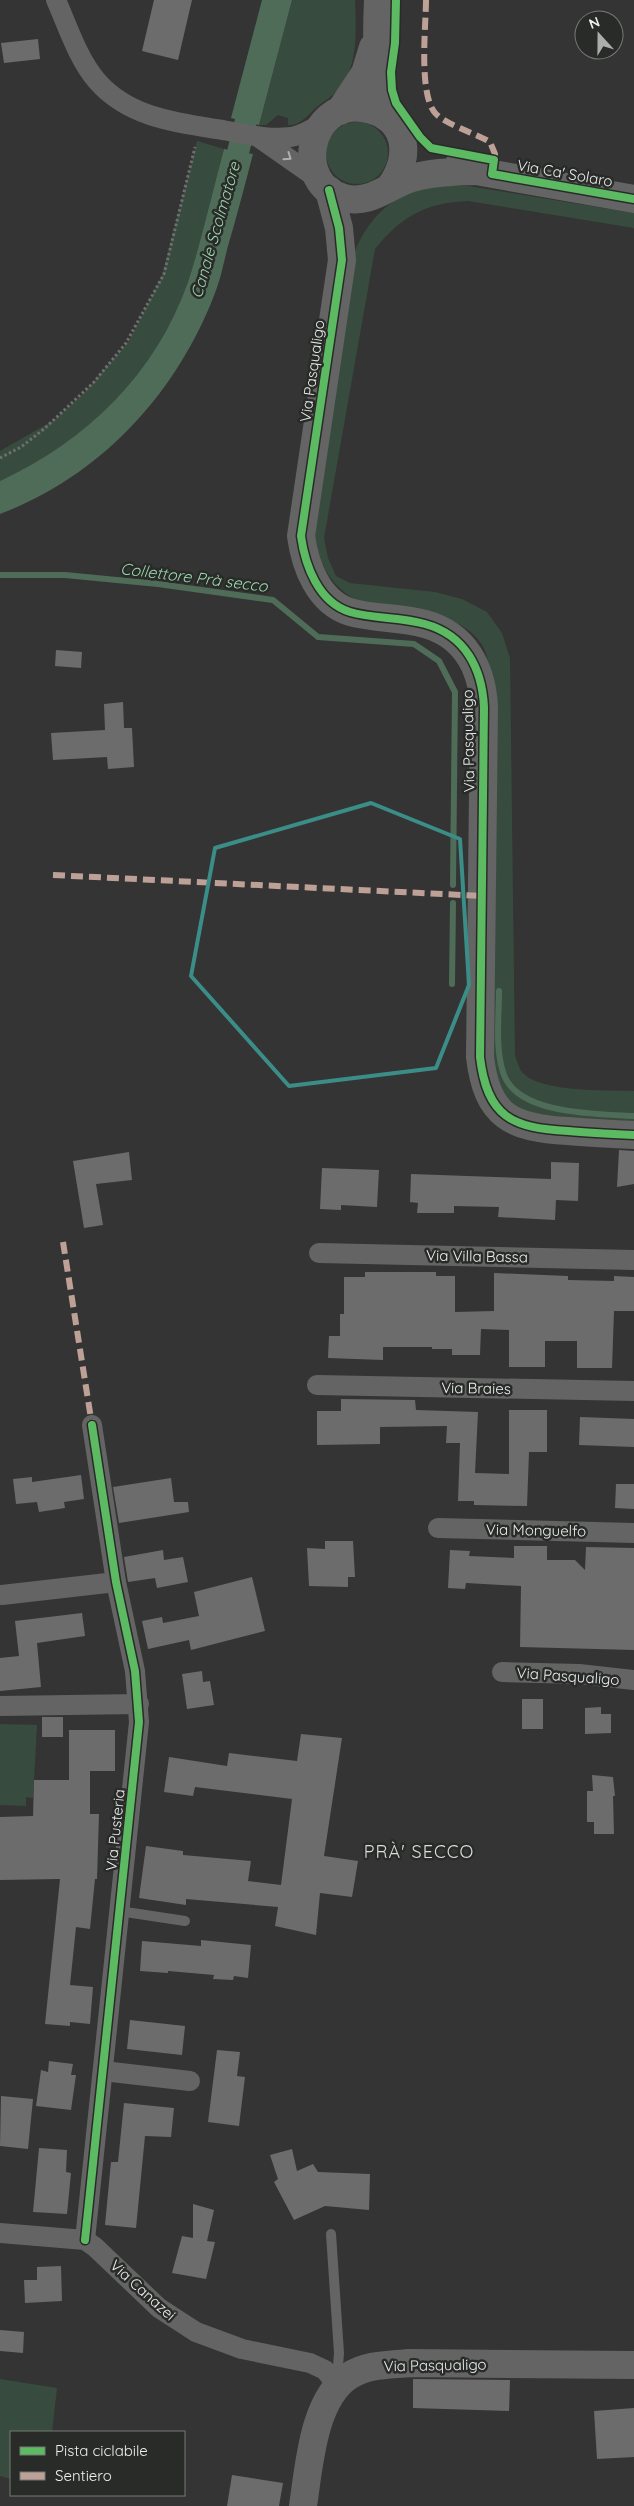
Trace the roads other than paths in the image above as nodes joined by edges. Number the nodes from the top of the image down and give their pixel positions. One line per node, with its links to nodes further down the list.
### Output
1 (56, 0): 6 (street, Via Ca' Solaro)
2 (378, 0): 3 (street, Via Ca' Solaro)
3 (375, 41): 4 (street, Via Ca' Solaro); 5 (street, Via Ca' Solaro)
4 (331, 117): 5 (street, Via Ca' Solaro); 6 (street, Via Ca' Solaro); 9 (street, Via Ca' Solaro)
5 (386, 117): 7 (street, Via Ca' Solaro)
6 (258, 136): 9 (street, Via Ca' Solaro, one-way to 9)
7 (404, 144): 8 (street, Via Ca' Solaro); 10 (street)
8 (487, 168): 10 (street, Via Ca' Solaro); 11 (street, Via Ca' Solaro)
9 (323, 185): 10 (street, Via Ca' Solaro); 12 (street, Via Pasqualigo)
10 (382, 192): 12 (street, Via Pasqualigo)
11 (634, 199)
12 (342, 260): 13 (street, Via Pasqualigo)
13 (634, 1136)
14 (319, 1253): 15 (street, Via Villa Bassa)
15 (634, 1260)
16 (317, 1385): 17 (street, Via Braies)
17 (634, 1391)
18 (92, 1425): 21 (street, Via Pusteria)
19 (438, 1528): 20 (street, Via Monguelfo)
20 (634, 1532)
21 (116, 1582): 22 (street); 25 (street, Via Pusteria)
22 (2, 1595)
23 (502, 1672): 24 (street, Via Pasqualigo)
24 (634, 1680)
25 (138, 1704): 26 (street); 27 (street, Via Pusteria)
26 (0, 1706)
27 (120, 1911): 28 (lane); 29 (street, Via Pusteria)
28 (185, 1921)
29 (103, 2071): 30 (street); 33 (street, Via Pusteria)
30 (190, 2081)
31 (0, 2233): 33 (street)
32 (331, 2234): 35 (lane)
33 (85, 2240): 35 (street, Via Canazei)
34 (634, 2365): 35 (street, Via Pasqualigo)
35 (337, 2385): 36 (street, Via Pasqualigo)
36 (304, 2506)

